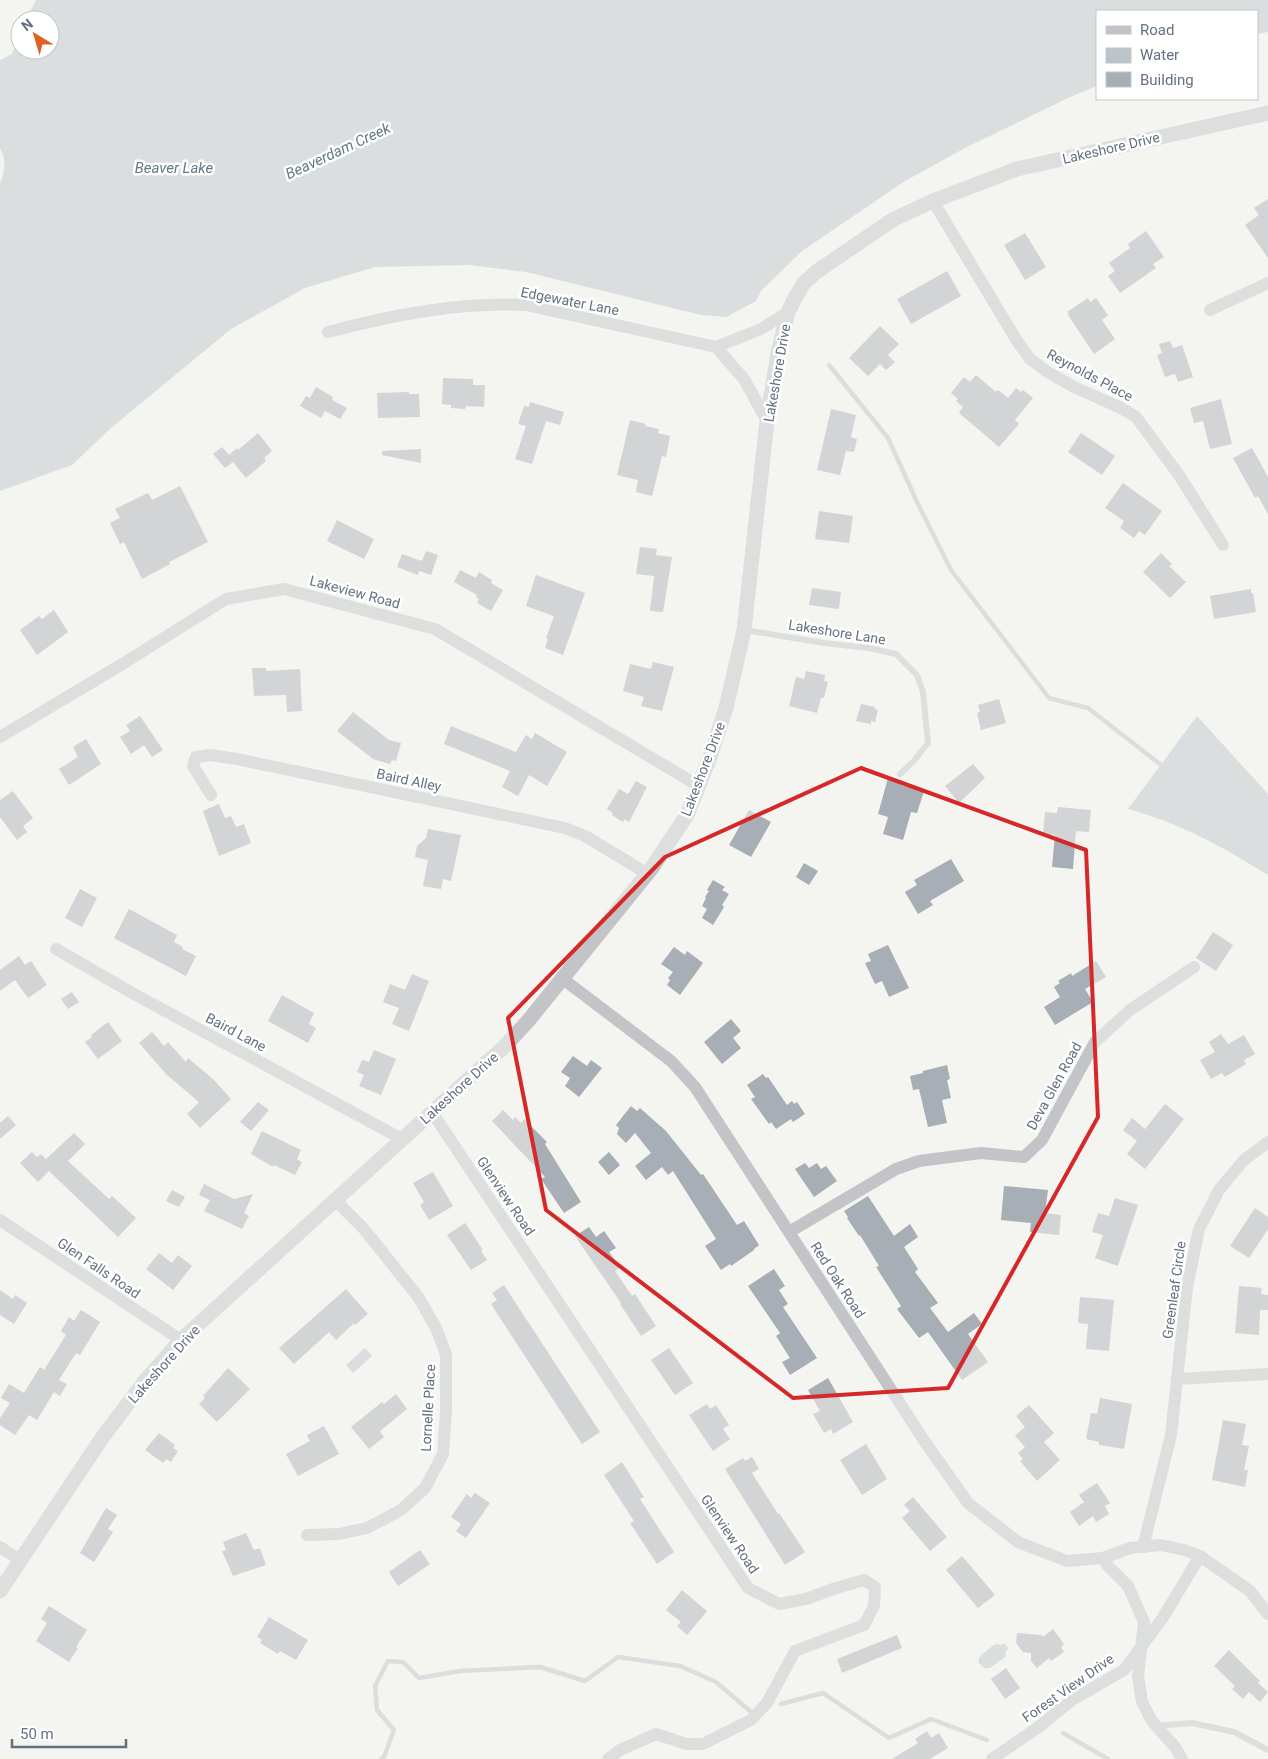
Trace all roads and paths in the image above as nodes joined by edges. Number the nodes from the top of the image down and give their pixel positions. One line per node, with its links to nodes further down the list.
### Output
1 (1268, 113): 2 (street, Lakeshore Drive)
2 (933, 201): 5 (street, Lakeshore Drive); 9 (street, Reynolds Place)
3 (1268, 283): 4 (street)
4 (1210, 310)
5 (788, 312): 7 (street); 8 (street, Lakeshore Drive)
6 (328, 332): 7 (street, Edgewater Lane)
7 (716, 347): 8 (street)
8 (767, 421): 10 (street, Lakeshore Drive)
9 (1223, 545)
10 (744, 630): 12 (lane, Lakeshore Lane); 13 (street, Lakeshore Drive)
11 (0, 737): 13 (street, Lakeview Road)
12 (900, 774)
13 (699, 786): 15 (street, Lakeshore Drive)
14 (211, 795): 15 (street, Baird Alley)
15 (648, 874): 18 (street, Lakeshore Drive)
16 (56, 950): 20 (street, Baird Lane)
17 (1194, 967): 24 (street, Deva Glen Road)
18 (563, 979): 19 (street, Lakeshore Drive); 24 (street, Red Oak Road)
19 (432, 1112): 20 (street, Lakeshore Drive); 40 (street, Glenview Road)
20 (402, 1139): 22 (street, Lakeshore Drive)
21 (1268, 1142): 27 (street, Greenleaf Circle)
22 (336, 1201): 25 (street, Lakeshore Drive); 28 (street, Lornelle Place)
23 (0, 1220): 25 (street, Glen Falls Road)
24 (789, 1232): 32 (street, Red Oak Road)
25 (181, 1340): 33 (street, Lakeshore Drive)
26 (1268, 1374): 27 (street)
27 (1177, 1379): 30 (street, Greenleaf Circle)
28 (307, 1535)
29 (0, 1547): 33 (street)
30 (1143, 1547): 31 (street, Red Oak Road); 32 (street, Red Oak Road)
31 (1200, 1556): 35 (street, Red Oak Road); 36 (street, Forest View Drive)
32 (1103, 1558): 36 (street)
33 (20, 1560): 34 (street, Lakeshore Drive)
34 (0, 1591)
35 (1268, 1614)
36 (1140, 1649): 37 (street); 39 (street, Forest View Drive)
37 (1156, 1726): 38 (lane); 41 (street)
38 (1268, 1750)
39 (998, 1757)
40 (608, 1759)
41 (1182, 1759)

